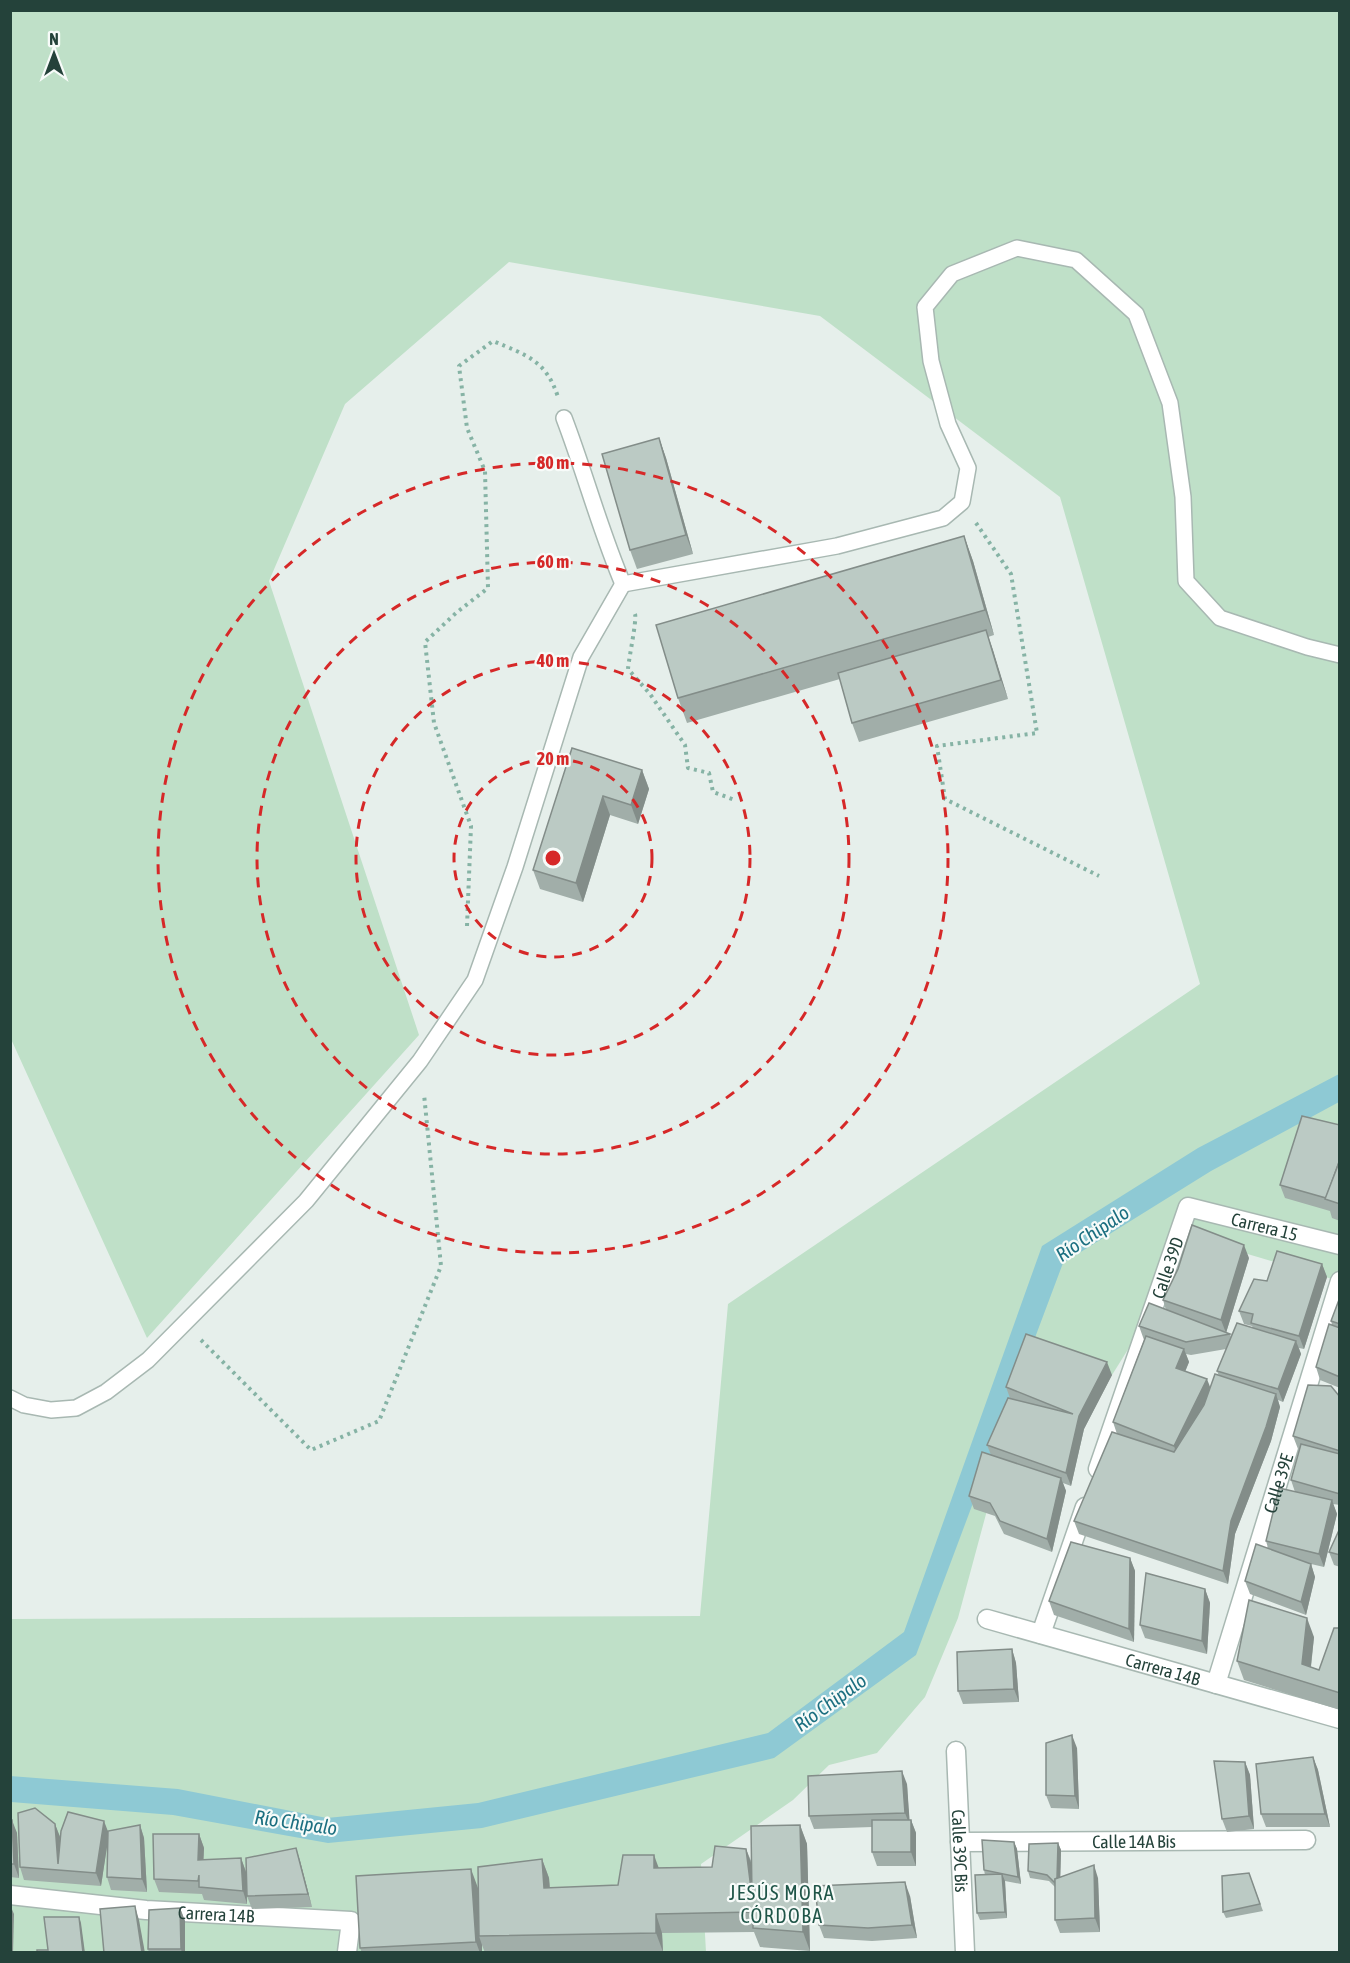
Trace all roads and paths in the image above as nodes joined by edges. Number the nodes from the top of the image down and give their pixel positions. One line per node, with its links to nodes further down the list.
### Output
1 (564, 418): 3 (lane); 7 (path)
2 (962, 502): 3 (lane); 4 (lane); 6 (path)
3 (622, 584): 5 (path); 8 (lane)
4 (1340, 655)
5 (735, 800)
6 (1099, 876)
7 (466, 929)
8 (420, 1061): 12 (lane); 12 (path)
9 (1188, 1207): 10 (street, Carrera 15); 15 (street, Calle 39D)
10 (1340, 1245)
11 (1340, 1281): 16 (street, Calle 39E)
12 (185, 1325): 13 (lane)
13 (10, 1398)
14 (987, 1619): 15 (street, Carrera 14B)
15 (1041, 1634): 16 (street, Carrera 14B)
16 (1216, 1684): 17 (street, Carrera 14B)
17 (1340, 1719)
18 (956, 1751): 20 (street, Calle 39C Bis)
19 (1306, 1840): 20 (street, Calle 14A Bis)
20 (960, 1842): 23 (street, Calle 39C Bis)
21 (10, 1895): 22 (street, Carrera 14B)
22 (348, 1952)
23 (965, 1953)

